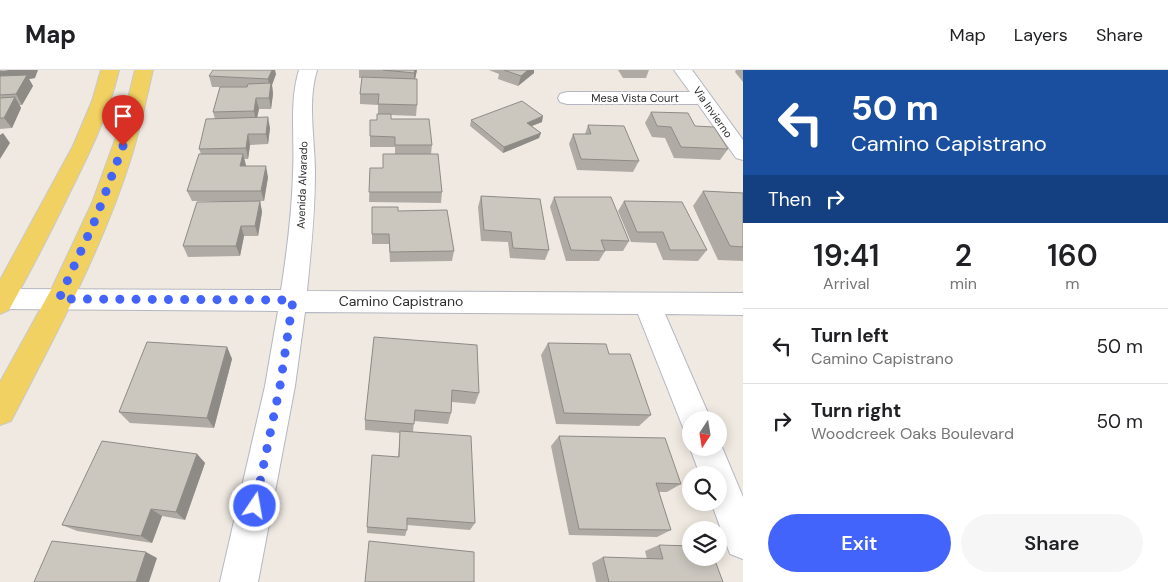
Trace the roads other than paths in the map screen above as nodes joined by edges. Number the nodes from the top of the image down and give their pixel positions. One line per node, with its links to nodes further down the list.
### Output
1 (110, 70): 10 (main road)
2 (144, 70): 8 (main road)
3 (308, 70): 9 (street, Avenida Alvarado)
4 (684, 70): 6 (street, Via Invierno)
5 (567, 98): 6 (street, Mesa Vista Court)
6 (703, 98): 7 (street, Via Invierno)
7 (743, 154)
8 (59, 299): 9 (street, Camino Capistrano); 10 (street, Camino Capistrano); 13 (main road)
9 (293, 300): 11 (street, Camino Capistrano); 17 (street, Avenida Alvarado)
10 (1, 301)
11 (647, 303): 12 (street, Camino Capistrano); 14 (street)
12 (743, 304)
13 (0, 411)
14 (690, 411)
15 (727, 500): 16 (street)
16 (743, 540)
17 (239, 582)

